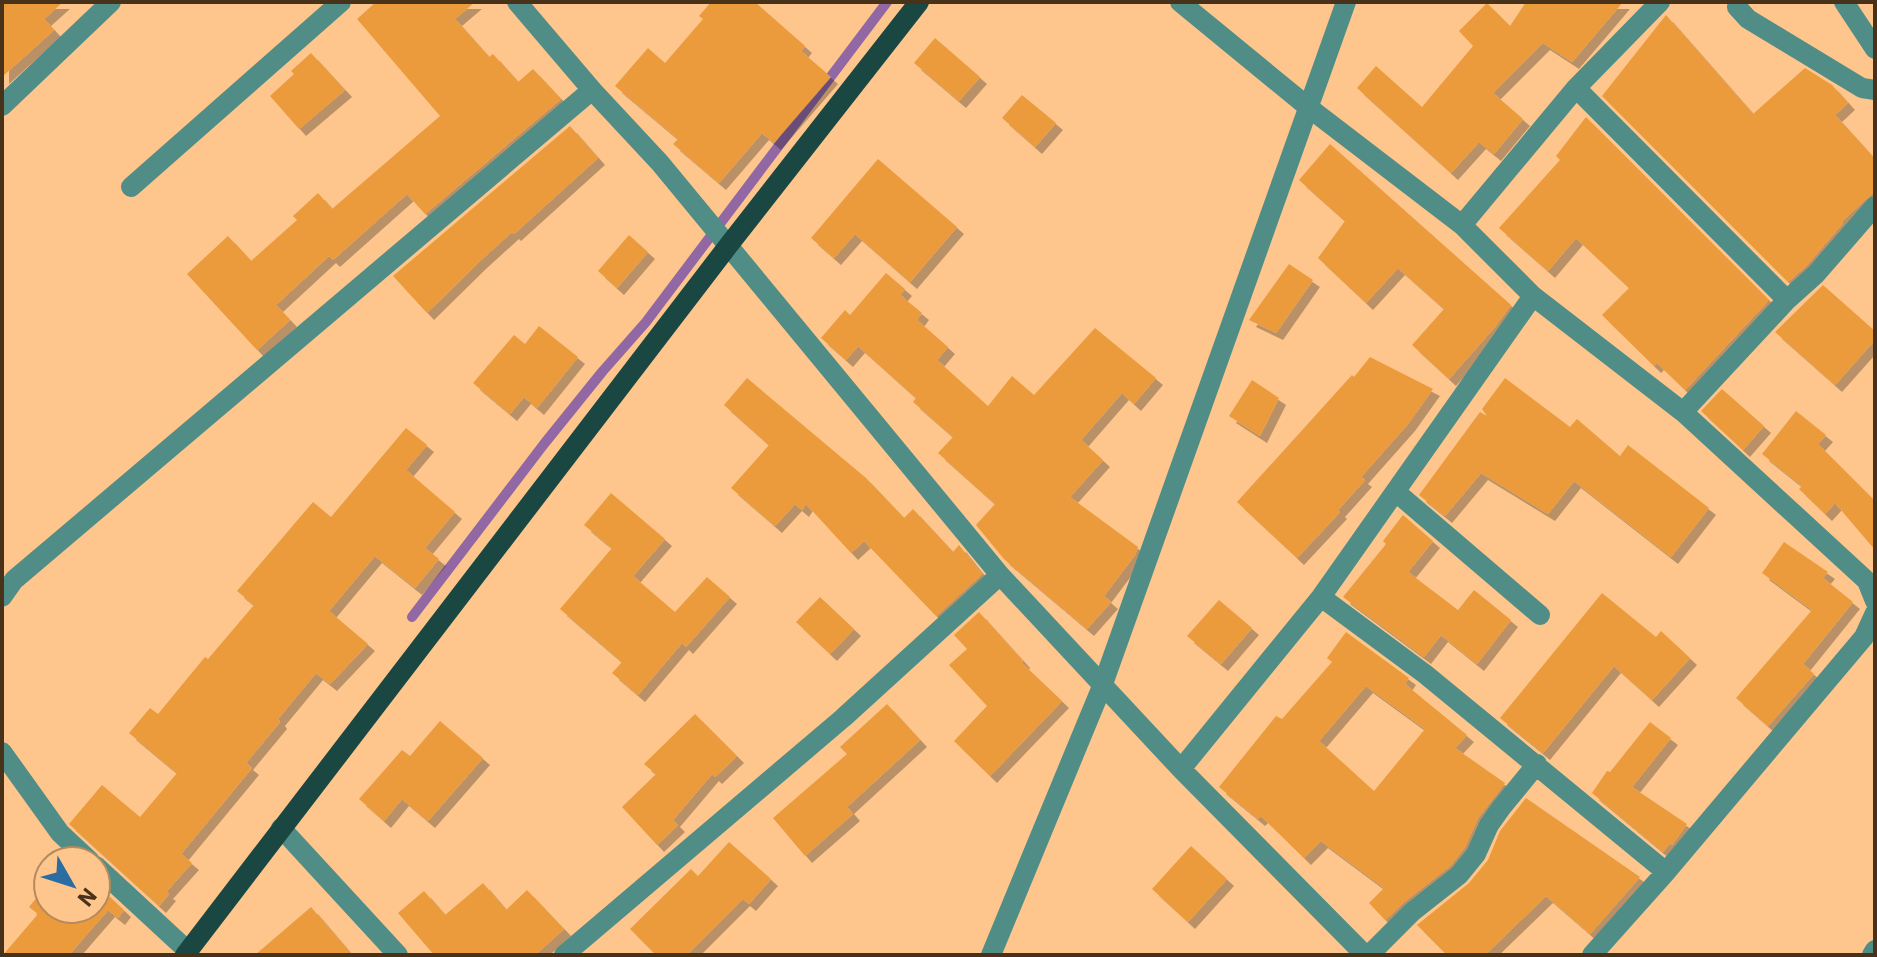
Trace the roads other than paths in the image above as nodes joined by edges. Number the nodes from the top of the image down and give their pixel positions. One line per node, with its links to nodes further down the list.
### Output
1 (111, 2): 14 (street)
2 (341, 2): 16 (street)
3 (517, 2): 12 (street)
4 (919, 2): 19 (main road)
5 (1180, 2): 15 (street)
6 (1346, 2): 15 (street)
7 (1660, 2): 11 (street)
8 (1738, 2): 13 (street)
9 (1844, 2): 10 (street)
10 (1875, 49)
11 (1576, 88): 18 (street); 21 (street)
12 (592, 90): 19 (street); 25 (street)
13 (1875, 90)
14 (2, 106)
15 (1308, 107): 18 (street); 30 (street)
16 (131, 187)
17 (1875, 206): 21 (street)
18 (1462, 225): 20 (street)
19 (728, 246): 24 (street); 34 (main road)
20 (1533, 296): 22 (street); 23 (street)
21 (1787, 300): 22 (street)
22 (1683, 412): 27 (street)
23 (1396, 492): 26 (street); 29 (street)
24 (1000, 575): 30 (street); 40 (street)
25 (6, 582)
26 (1321, 597): 32 (street); 33 (street)
27 (1875, 601)
28 (1875, 613): 36 (street)
29 (1540, 615)
30 (1103, 684): 33 (street); 41 (street)
31 (2, 752): 35 (street)
32 (1537, 764): 36 (street); 42 (street)
33 (1181, 769): 42 (street)
34 (281, 828): 38 (main road); 39 (street)
35 (73, 845)
36 (1666, 872): 43 (street)
37 (112, 881): 38 (street)
38 (187, 953)
39 (398, 955)
40 (564, 955)
41 (991, 955)
42 (1367, 955)
43 (1592, 955)

